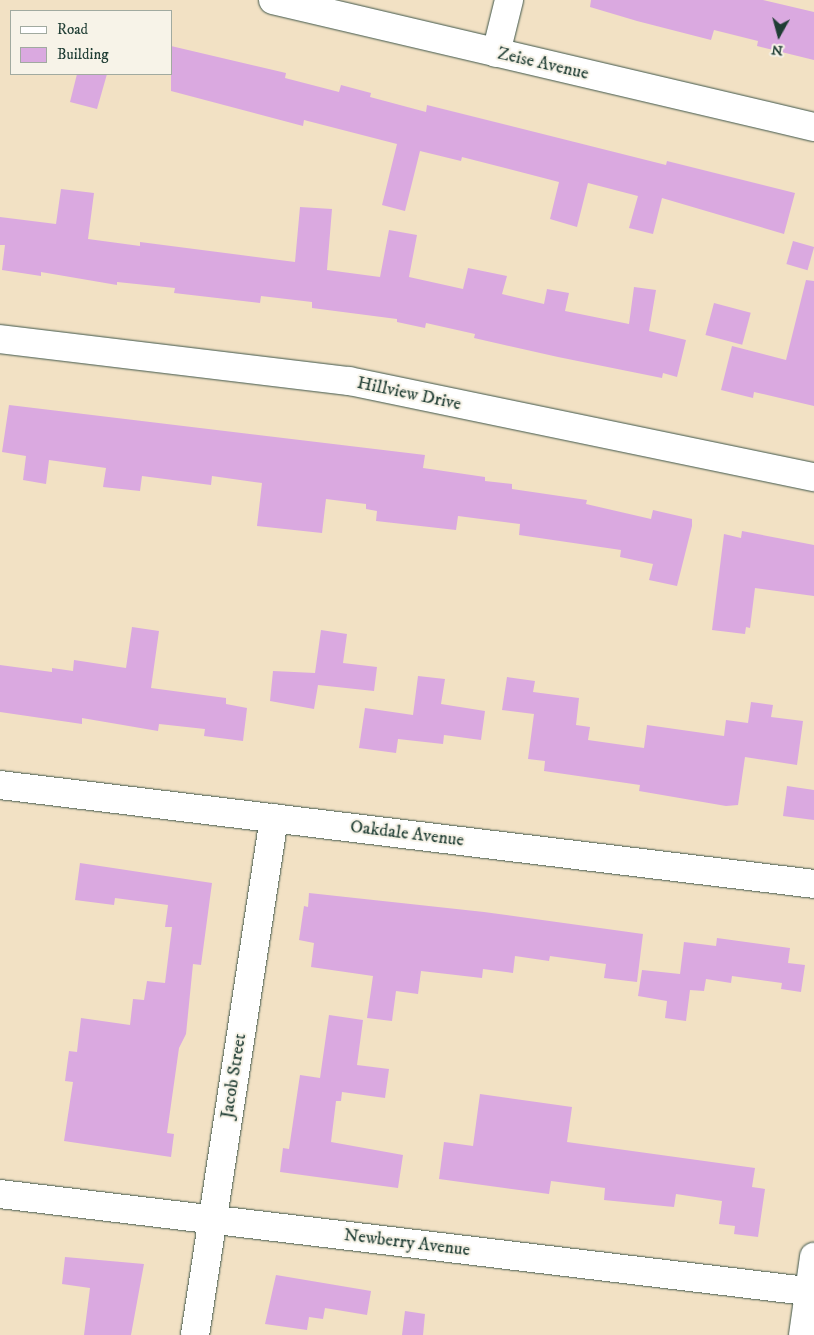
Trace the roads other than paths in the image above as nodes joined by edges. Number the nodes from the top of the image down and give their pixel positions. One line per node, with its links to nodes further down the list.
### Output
1 (273, 0): 3 (street, Zeise Avenue)
2 (509, 0): 3 (street)
3 (496, 53): 4 (street, Zeise Avenue)
4 (814, 127)
5 (0, 338): 6 (street, Hillview Drive)
6 (814, 477)
7 (0, 785): 8 (street, Oakdale Avenue)
8 (274, 818): 9 (street, Oakdale Avenue); 11 (street, Jacob Street)
9 (814, 884)
10 (0, 1194): 11 (street, Newberry Avenue)
11 (212, 1220): 13 (street, Newberry Avenue); 14 (street, Jacob Street)
12 (814, 1258): 13 (street)
13 (812, 1292): 15 (street)
14 (195, 1335)
15 (803, 1335)

